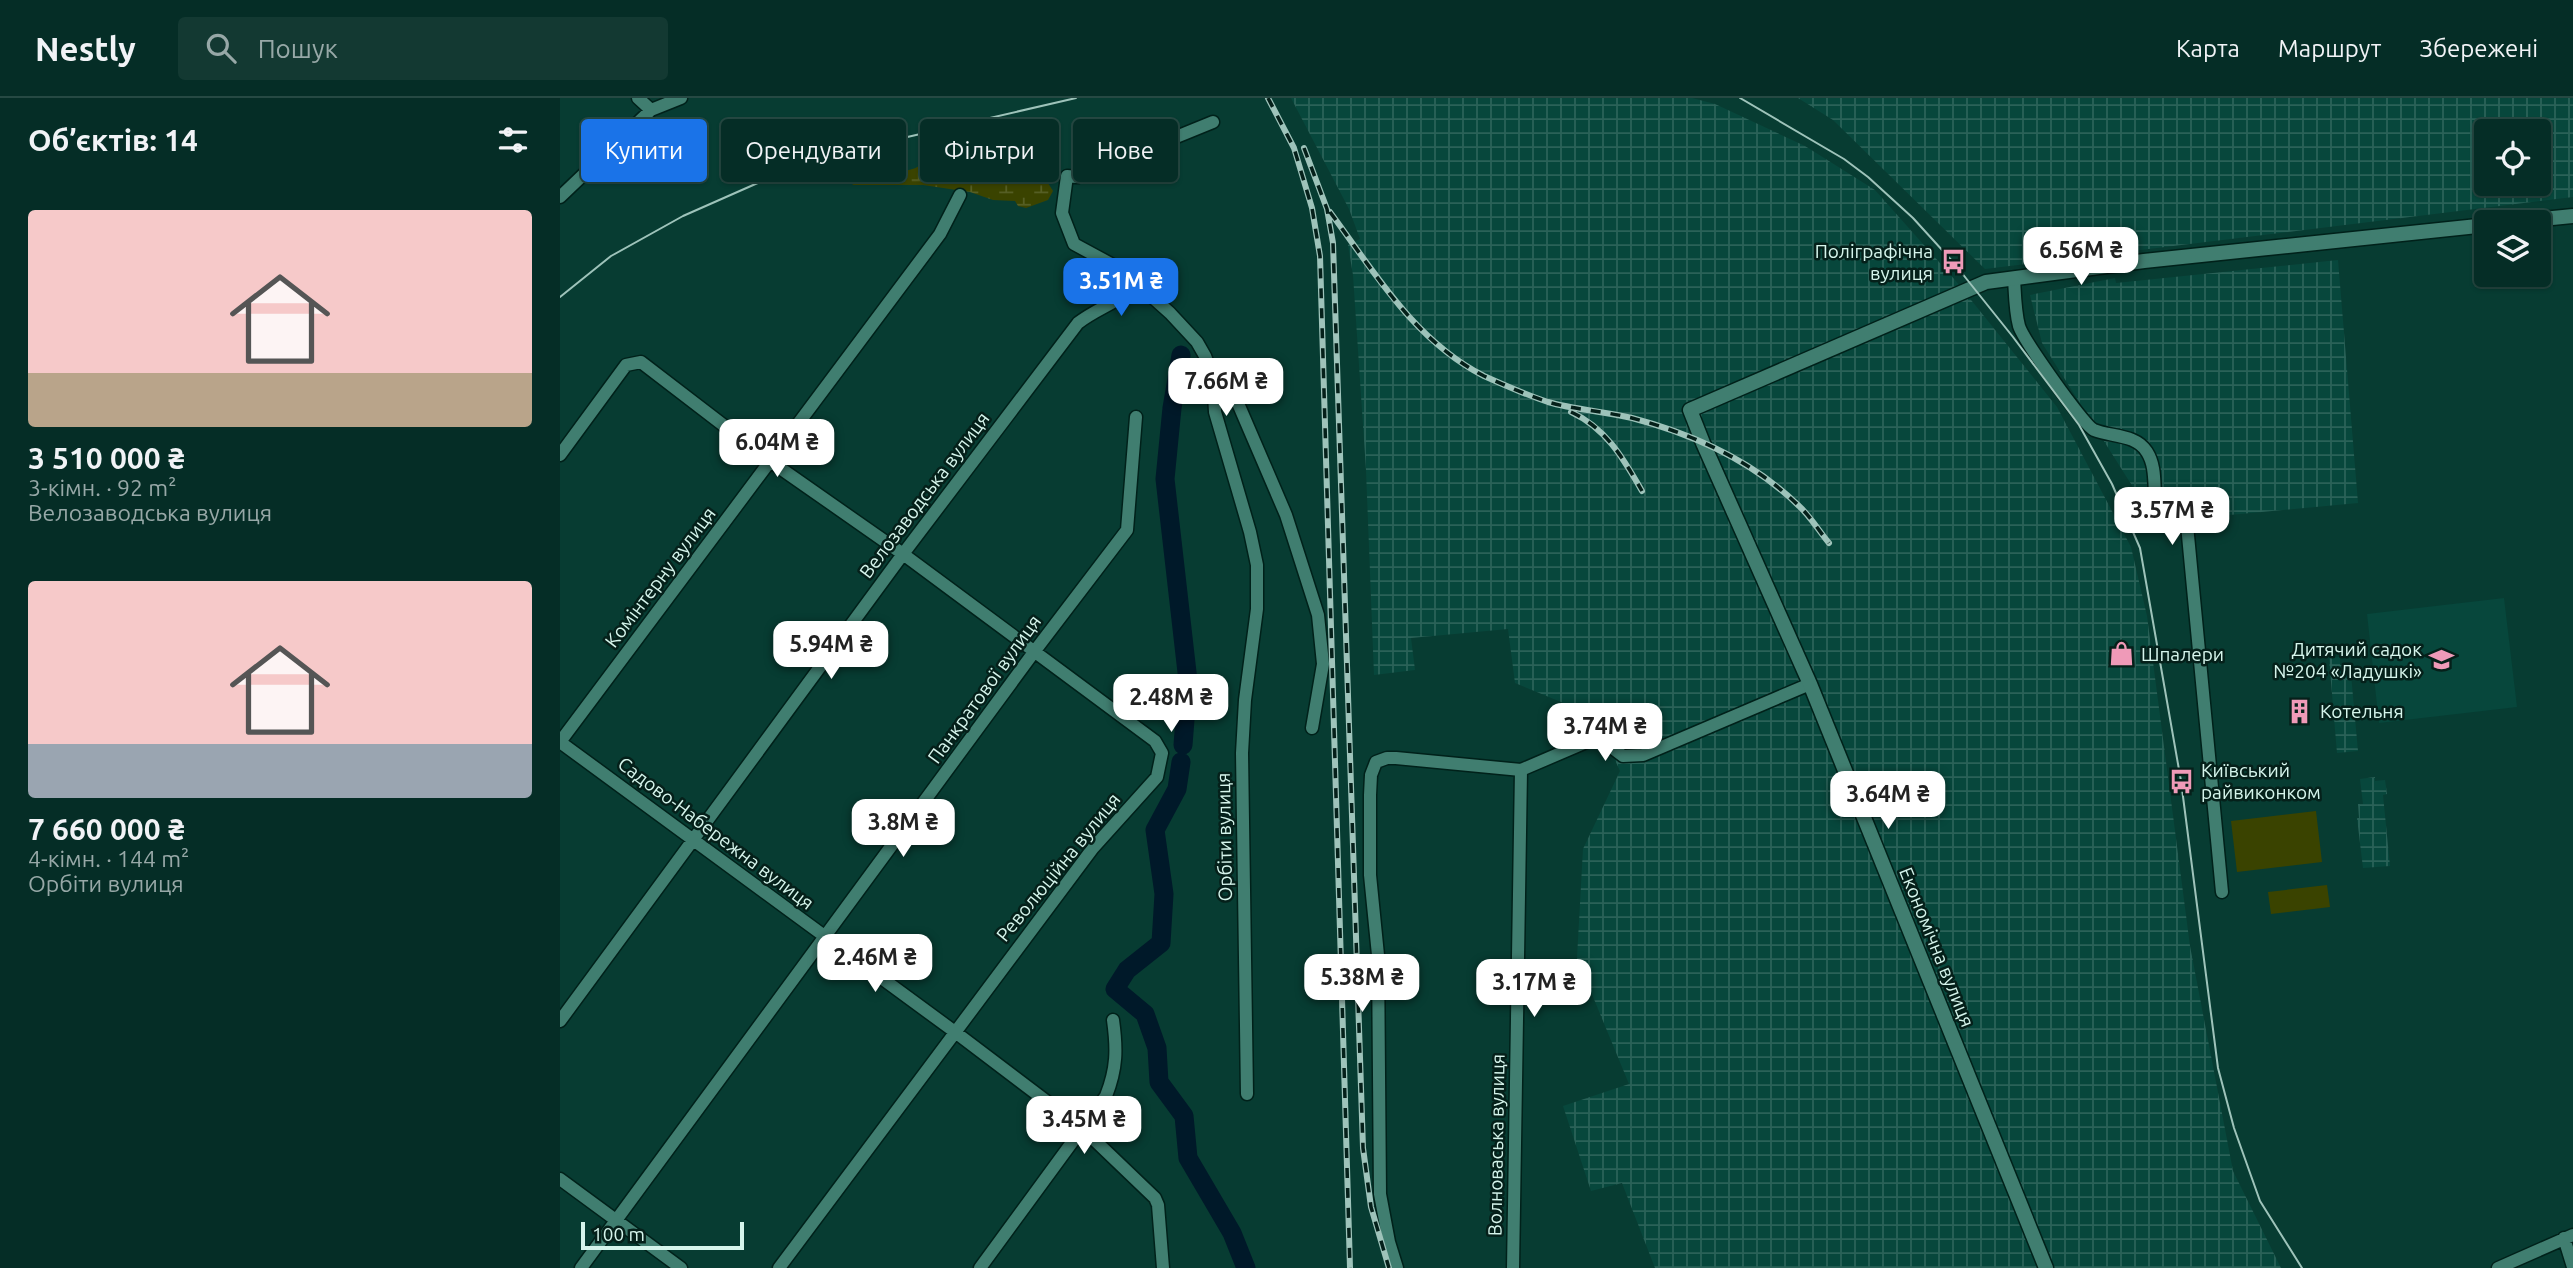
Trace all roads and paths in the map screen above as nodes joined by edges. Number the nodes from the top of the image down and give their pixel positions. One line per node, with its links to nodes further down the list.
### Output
1 (638, 98): 3 (street)
2 (681, 98): 3 (street)
3 (650, 110): 6 (street)
4 (1213, 122): 11 (street)
5 (960, 195): 15 (street, Комінтерну вулиця)
6 (560, 197)
7 (2573, 216): 8 (street)
8 (2551, 218)
9 (2474, 226): 10 (street)
10 (2014, 278): 18 (street, Економічна вулиця); 23 (street)
11 (1138, 284): 12 (street); 16 (street, Велозаводська вулиця)
12 (1213, 377): 19 (street); 28 (street, Орбіти вулиця)
13 (1136, 417): 17 (street, Панкратової вулиця)
14 (560, 455): 15 (street, Революційна вулиця)
15 (771, 461): 16 (street, Революційна вулиця); 20 (street, Комінтерну вулиця)
16 (903, 554): 17 (street, Революційна вулиця); 22 (street, Велозаводська вулиця)
17 (1034, 652): 24 (street, Панкратової вулиця); 27 (street, Революційна вулиця)
18 (1810, 684): 21 (street); 41 (street, Економічна вулиця)
19 (1312, 728)
20 (560, 742): 22 (street, Садово-Набережна вулиця)
21 (1521, 770): 39 (street); 40 (street, Волноваська вулиця)
22 (693, 839): 24 (street, Садово-Набережна вулиця); 26 (street, Велозаводська вулиця)
23 (2222, 892)
24 (825, 938): 27 (street, Садово-Набережна вулиця); 31 (street, Панкратової вулиця)
25 (1113, 1020): 29 (street)
26 (560, 1021)
27 (955, 1032): 29 (street, Садово-Набережна вулиця); 36 (street, Революційна вулиця)
28 (1247, 1094)
29 (1083, 1129): 37 (street); 38 (street, Садово-Набережна вулиця)
30 (560, 1179): 31 (street)
31 (616, 1220): 34 (street, Панкратової вулиця); 35 (street)
32 (2569, 1236): 33 (street); 42 (street)
33 (2573, 1267)
34 (581, 1268)
35 (681, 1268)
36 (779, 1268)
37 (980, 1268)
38 (1163, 1268)
39 (1397, 1268)
40 (1513, 1268)
41 (2046, 1268)
42 (2498, 1268)

